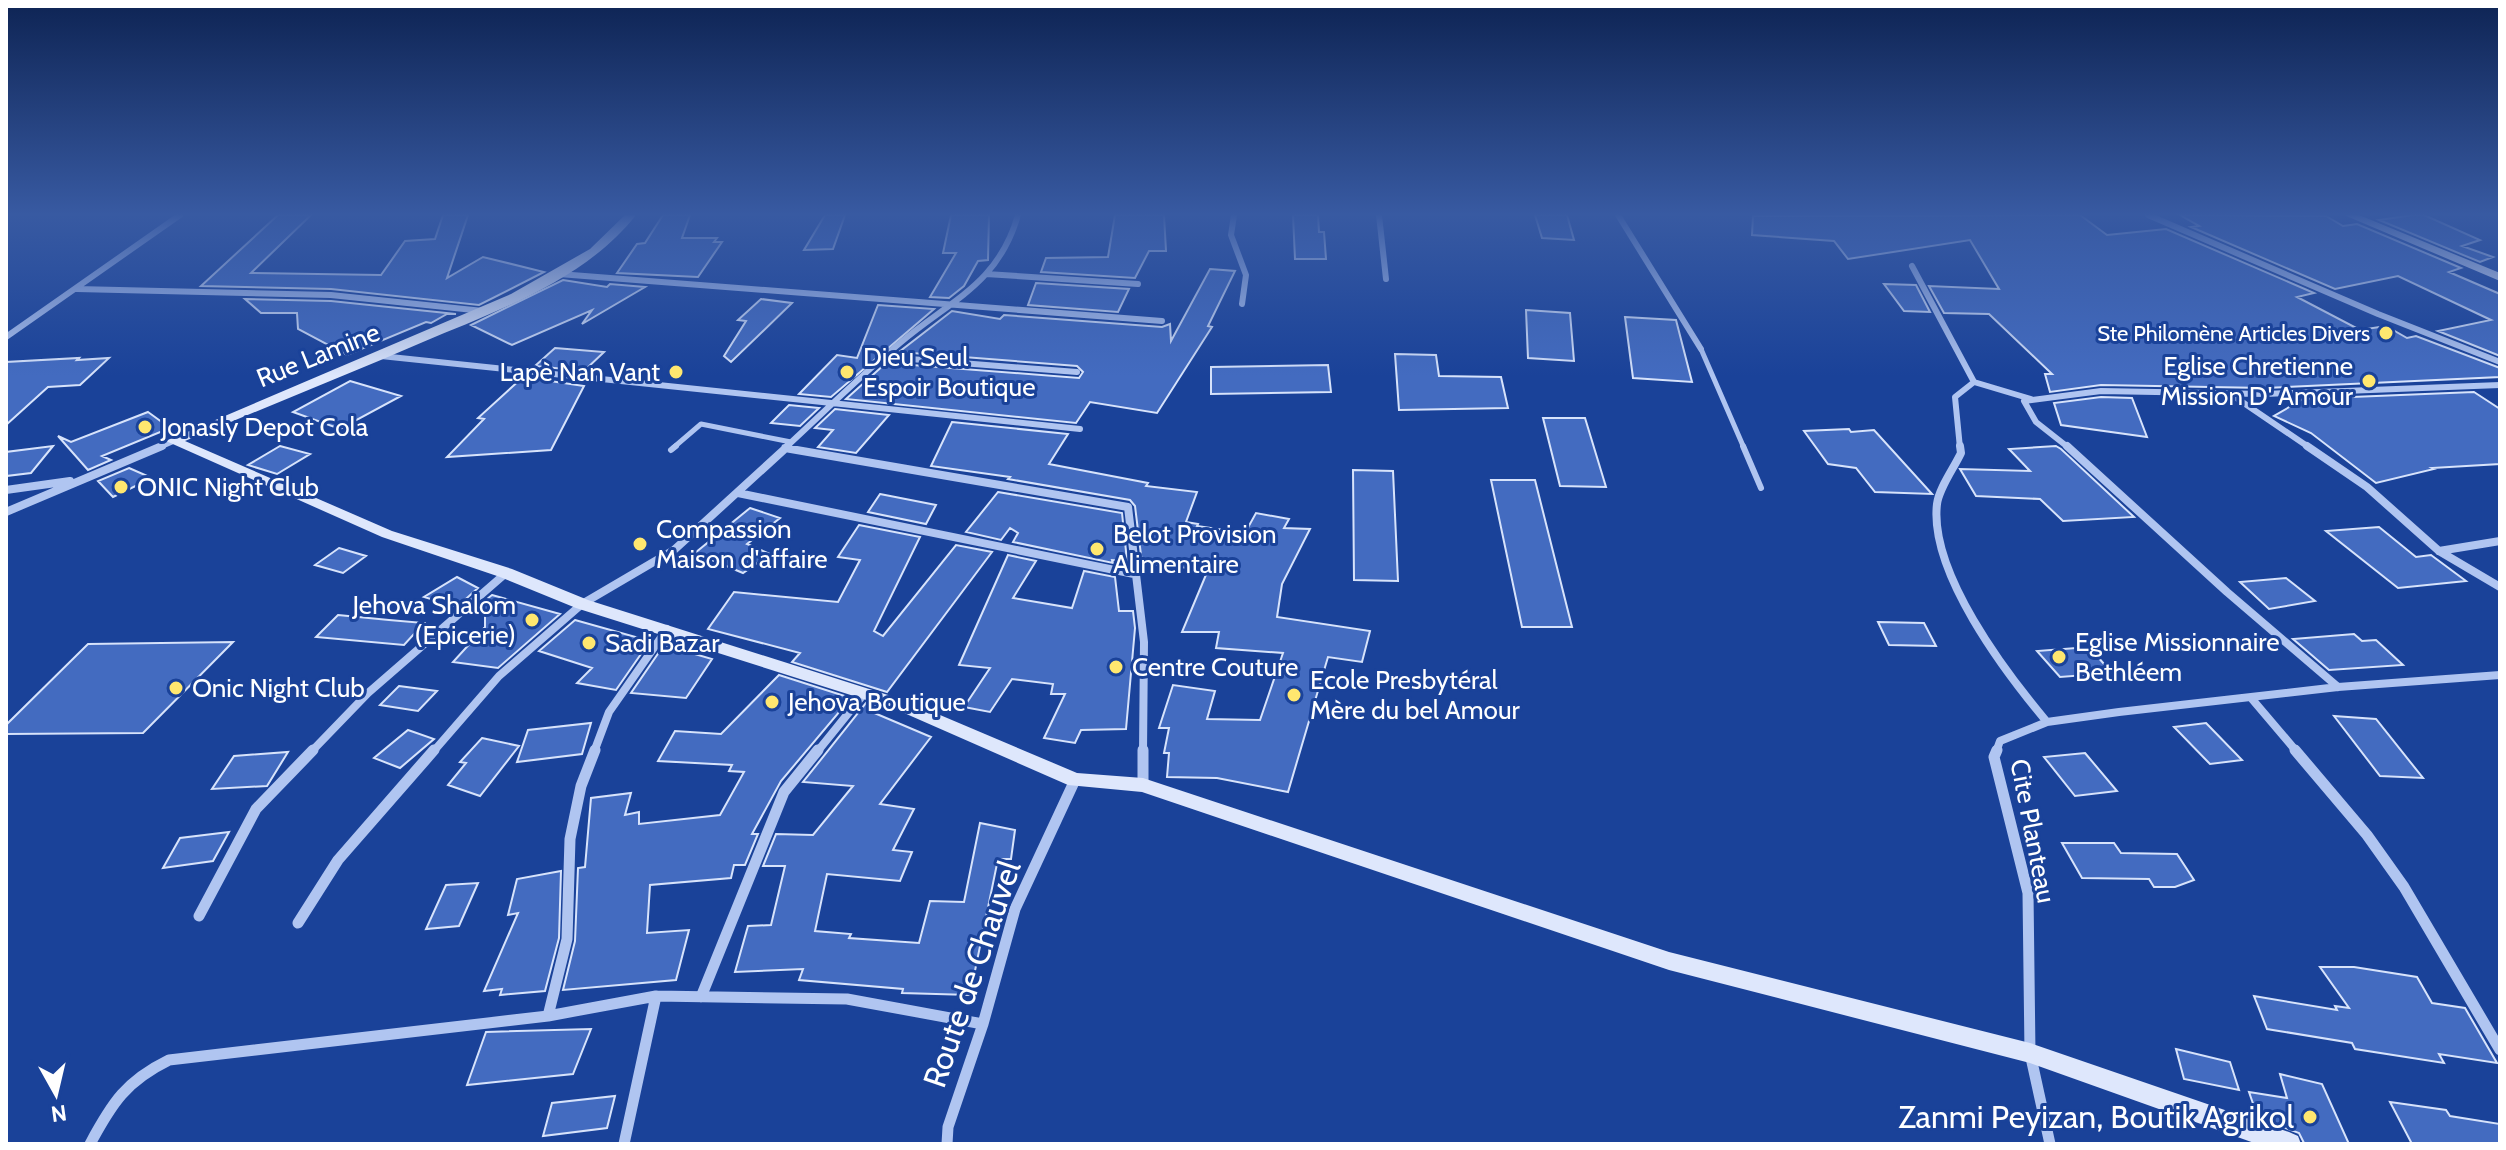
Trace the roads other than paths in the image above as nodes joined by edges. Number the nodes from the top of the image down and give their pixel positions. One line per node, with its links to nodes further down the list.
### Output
1 (105, 269): 15 (street)
2 (565, 269): 10 (street, Rue Lamine)
3 (990, 269): 11 (street)
4 (1244, 269): 17 (street)
5 (1385, 269): 13 (street)
6 (1651, 269): 23 (street)
7 (1913, 269): 28 (street)
8 (2273, 269): 26 (street)
9 (2480, 269): 12 (street)
10 (558, 274): 16 (street); 18 (street, Rue Lamine)
11 (986, 274): 14 (street); 16 (street)
12 (2500, 277)
13 (1386, 279)
14 (1138, 284)
15 (77, 289): 18 (street); 21 (street)
16 (952, 303): 19 (street); 25 (street)
17 (1242, 304)
18 (485, 311): 24 (street, Rue Lamine)
19 (1162, 321)
20 (6, 329): 21 (street)
21 (16, 329): 22 (street)
22 (6, 337)
23 (1701, 349): 38 (lane)
24 (381, 356): 32 (street); 34 (street, Rue Lamine)
25 (885, 357): 27 (street); 32 (street)
26 (2500, 362)
27 (1077, 372)
28 (1974, 382): 31 (street); 53 (street)
29 (2500, 385): 30 (street)
30 (2232, 394): 31 (street); 43 (street)
31 (2032, 399): 50 (street)
32 (837, 403): 33 (street); 35 (street)
33 (1080, 429)
34 (173, 441): 37 (street, Rue Lamine); 44 (street)
35 (788, 445): 36 (lane); 40 (street); 45 (street)
36 (671, 450)
37 (83, 479): 39 (street); 41 (street, Rue Lamine)
38 (1761, 488)
39 (6, 490)
40 (738, 493): 45 (street); 47 (street)
41 (6, 512)
42 (2500, 541): 43 (street)
43 (2439, 551): 46 (street)
44 (506, 573): 47 (street); 56 (street)
45 (1134, 574): 55 (street)
46 (2500, 587)
47 (582, 604): 48 (street); 57 (street)
48 (667, 629): 51 (street); 60 (street)
49 (2500, 675): 50 (street, Cite Planteau)
50 (2338, 687): 52 (street, Cite Planteau)
51 (863, 695): 54 (street); 59 (street)
52 (2252, 699): 53 (street, Cite Planteau); 62 (street)
53 (2047, 722): 63 (street, Cite Planteau)
54 (1075, 780): 55 (street); 61 (street, Route de Chauvel)
55 (1143, 785): 63 (street)
56 (199, 916)
57 (298, 923)
58 (656, 996): 59 (street); 60 (street); 65 (street)
59 (701, 997): 61 (street)
60 (548, 1016): 64 (street)
61 (983, 1024): 66 (street, Route de Chauvel)
62 (2500, 1050)
63 (2030, 1053): 67 (street, Cite Planteau); 68 (street)
64 (90, 1144)
65 (624, 1144)
66 (947, 1144)
67 (2050, 1144)
68 (2289, 1144)

